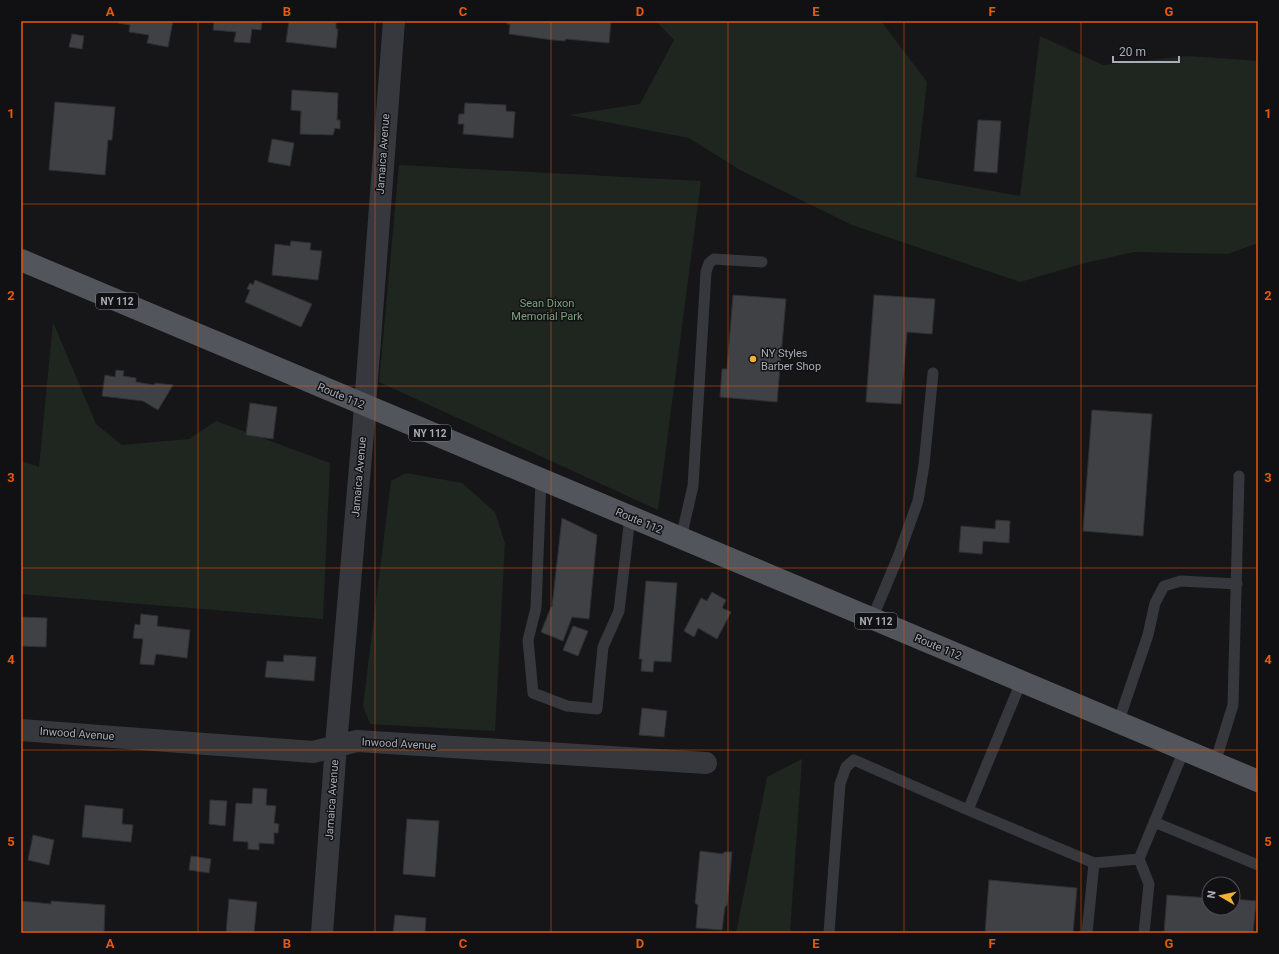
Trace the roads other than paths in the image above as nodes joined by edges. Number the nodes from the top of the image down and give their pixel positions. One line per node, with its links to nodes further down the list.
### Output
1 (394, 21): 5 (street, Jamaica Avenue)
2 (21, 260): 5 (main road, Route 112 / NY 112)
3 (762, 262): 9 (lane)
4 (932, 373): 11 (lane)
5 (364, 406): 7 (main road, Route 112 / NY 112); 15 (street, Jamaica Avenue)
6 (1239, 476): 10 (lane)
7 (541, 480): 8 (main road, Route 112 / NY 112); 8 (lane)
8 (630, 517): 9 (main road, Route 112 / NY 112)
9 (681, 538): 11 (main road, Route 112 / NY 112)
10 (1237, 584): 13 (lane); 18 (lane)
11 (872, 619): 12 (main road, Route 112 / NY 112)
12 (1021, 682): 13 (main road, Route 112 / NY 112); 20 (lane)
13 (1118, 723): 16 (main road, Route 112 / NY 112)
14 (21, 730): 15 (street, Inwood Avenue)
15 (336, 746): 17 (street, Inwood Avenue); 25 (street, Jamaica Avenue)
16 (1184, 750): 18 (main road, Route 112 / NY 112); 21 (lane)
17 (706, 763)
18 (1215, 763): 19 (main road, Route 112 / NY 112)
19 (1258, 782)
20 (968, 810): 23 (lane); 26 (lane)
21 (1154, 822): 22 (lane); 24 (lane)
22 (1139, 859): 23 (lane); 28 (lane)
23 (1094, 863): 27 (lane)
24 (1258, 865)
25 (322, 933)
26 (829, 933)
27 (1087, 933)
28 (1144, 933)

